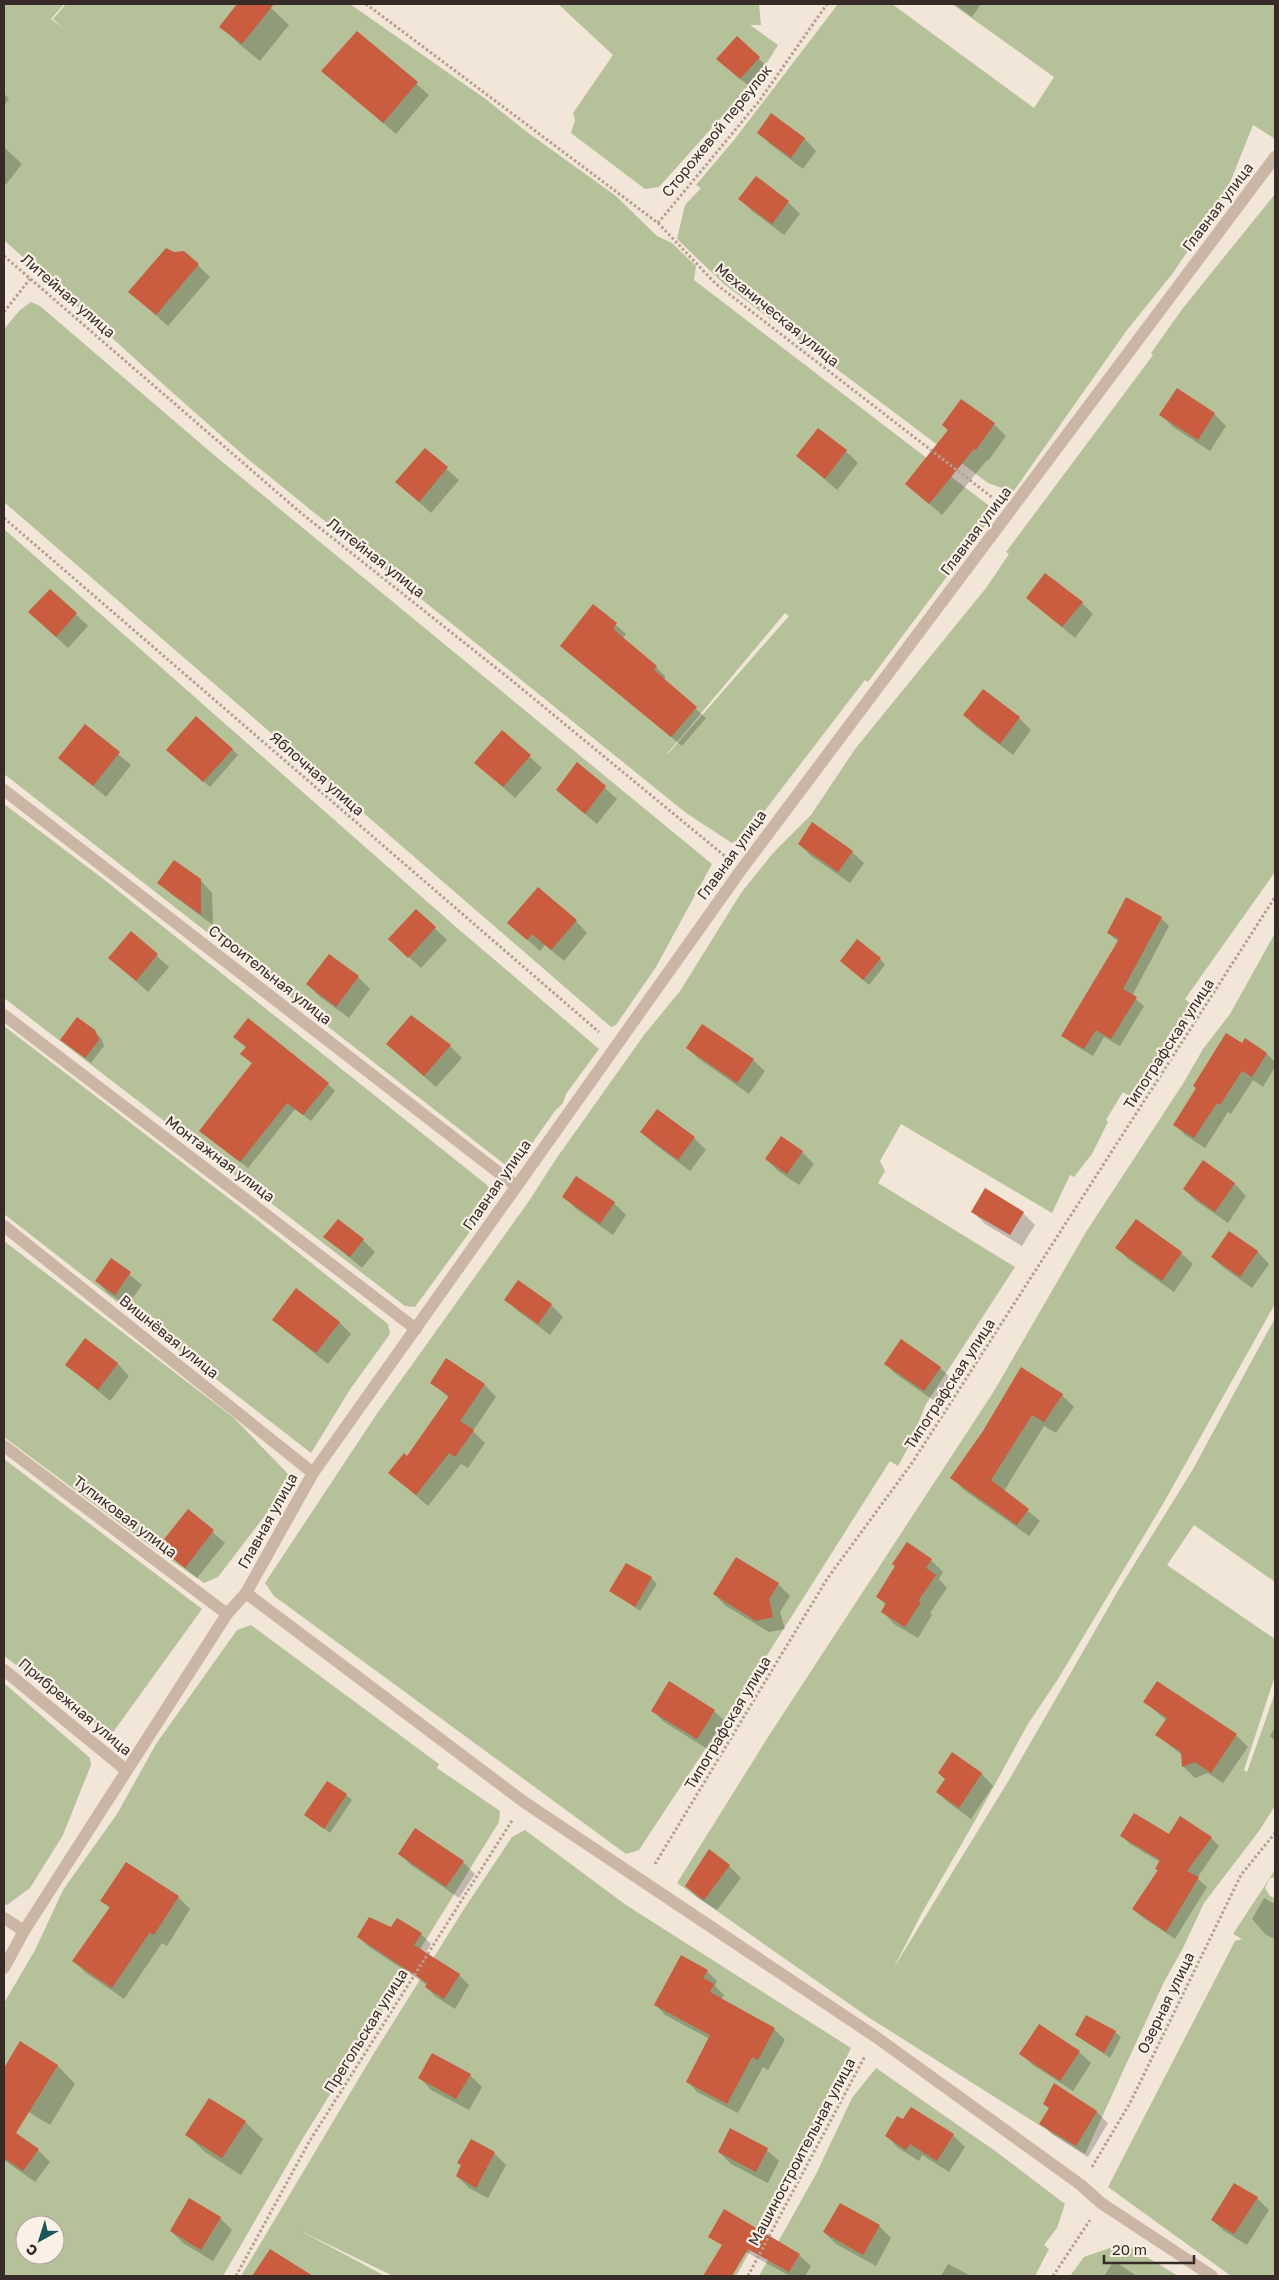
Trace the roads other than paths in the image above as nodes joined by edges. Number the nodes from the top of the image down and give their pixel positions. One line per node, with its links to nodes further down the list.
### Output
1 (1275, 157): 4 (street, Главная улица)
2 (4, 790): 4 (street, Строительная улица)
3 (4, 1015): 6 (street, Монтажная улица)
4 (516, 1186): 6 (street, Главная улица)
5 (4, 1226): 8 (street, Вишнёвая улица)
6 (416, 1329): 8 (street, Главная улица)
7 (4, 1446): 10 (street, Тупиковая улица)
8 (313, 1473): 9 (street, Главная улица)
9 (246, 1593): 10 (street, Главная улица); 16 (street)
10 (227, 1614): 12 (street, Главная улица)
11 (4, 1670): 12 (street, Прибрежная улица)
12 (126, 1770): 14 (street, Главная улица)
13 (4, 1918): 14 (street)
14 (24, 1932): 15 (street, Главная улица)
15 (4, 1968)
16 (1212, 2276)

